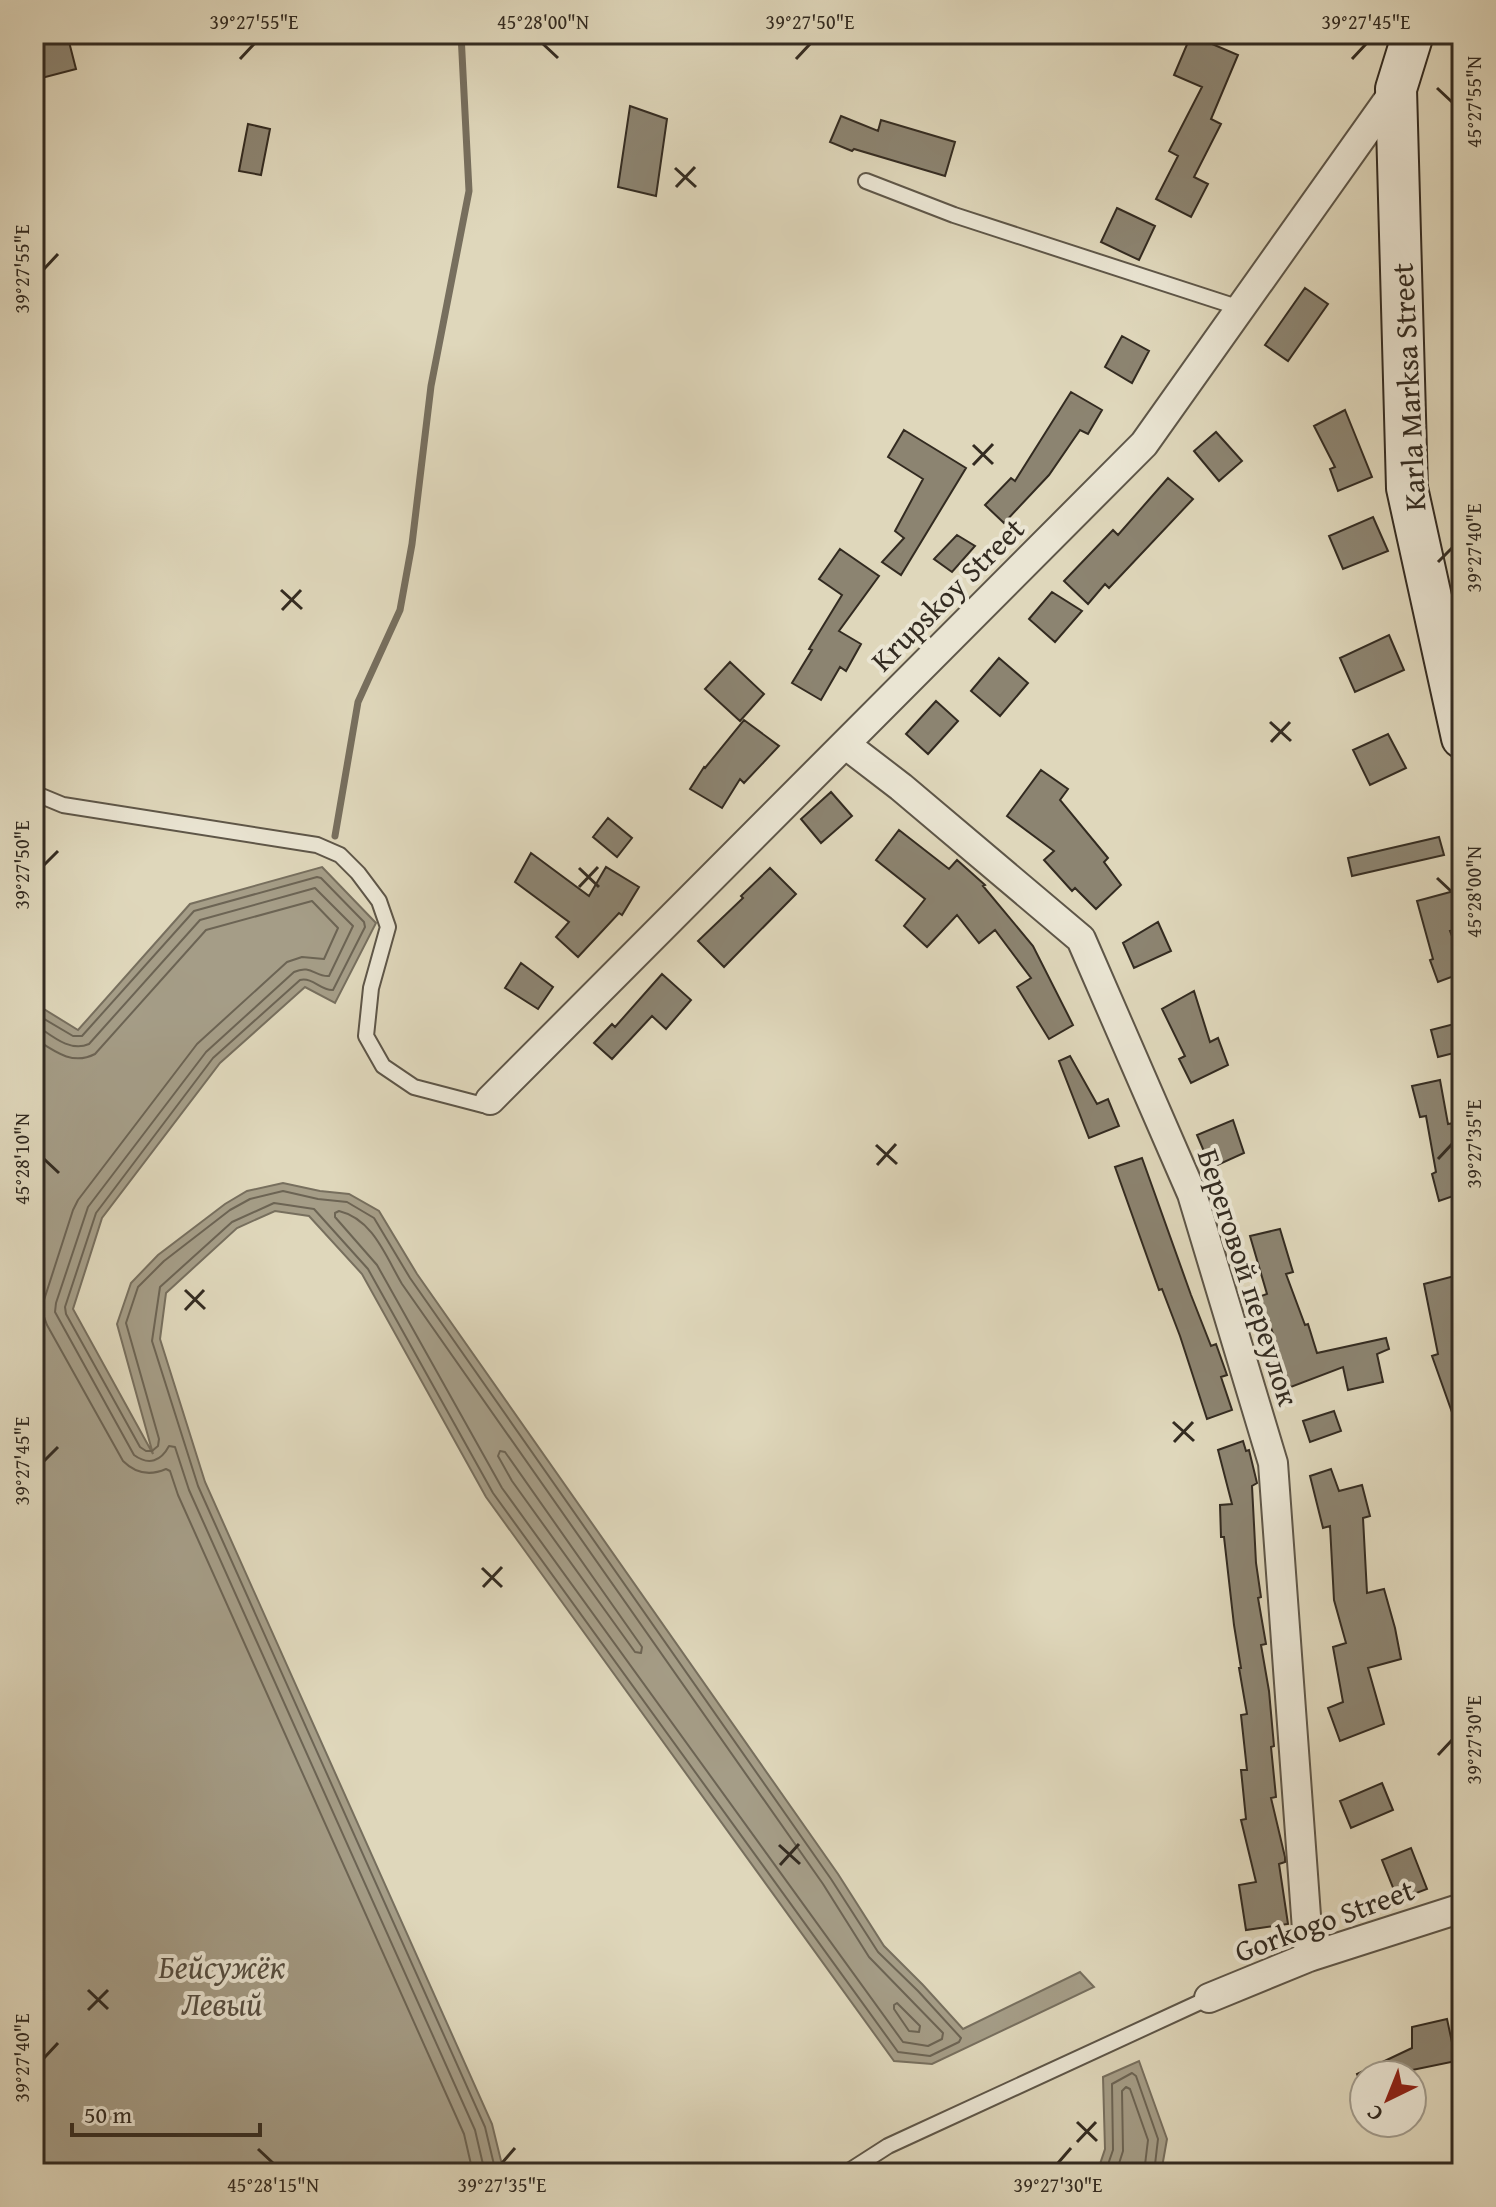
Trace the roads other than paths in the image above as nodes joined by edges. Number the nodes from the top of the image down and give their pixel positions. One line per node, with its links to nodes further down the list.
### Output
1 (1413, 34): 2 (main road, Karla Marksa Street)
2 (1396, 89): 4 (street, Krupskoy Street); 5 (main road, Karla Marksa Street)
3 (866, 181): 4 (lane)
4 (1240, 308): 6 (street, Krupskoy Street)
5 (1462, 738)
6 (845, 744): 8 (street, Krupskoy Street); 10 (street, Береговой переулок)
7 (34, 793): 8 (lane)
8 (490, 1100)
9 (1462, 1908): 10 (street, Gorkogo Street)
10 (1309, 1957): 11 (street, Gorkogo Street)
11 (1209, 1998): 12 (lane)
12 (846, 2173)

